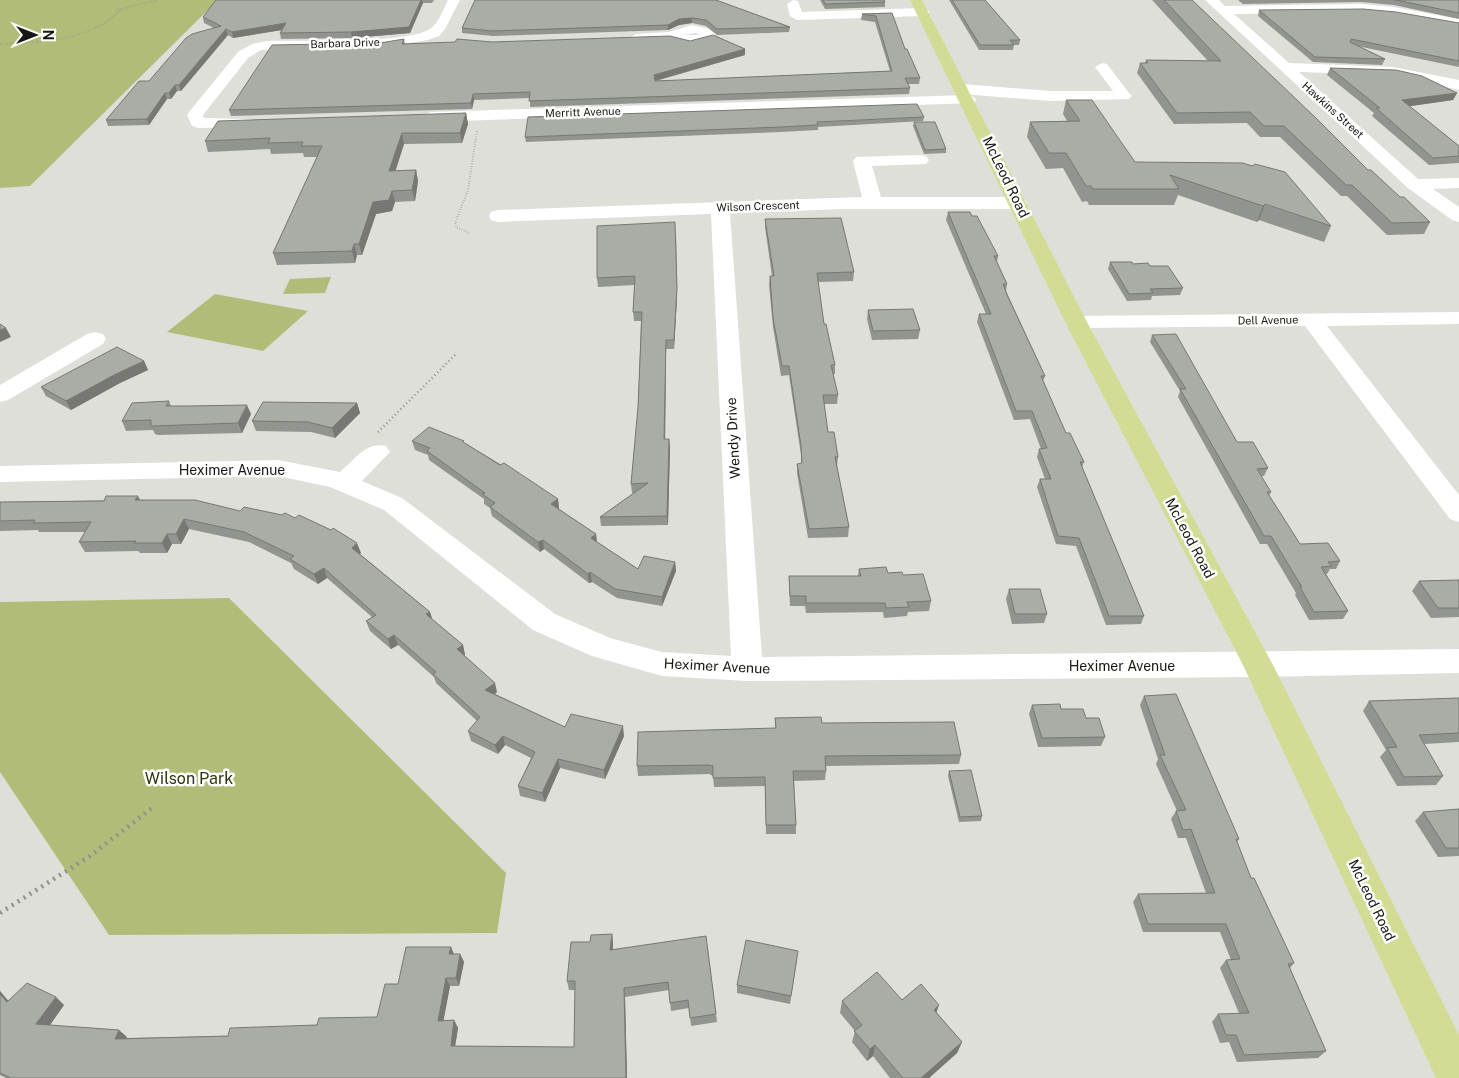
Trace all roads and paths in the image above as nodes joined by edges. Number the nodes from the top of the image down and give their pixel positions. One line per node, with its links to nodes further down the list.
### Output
1 (158, 0): 7 (path)
2 (454, 0): 9 (street)
3 (793, 4): 5 (street)
4 (1216, 5): 8 (street); 15 (street, Hawkins Street)
5 (920, 6): 17 (main road, McLeod Road)
6 (116, 9): 7 (path)
7 (120, 9): 13 (path)
8 (1459, 23)
9 (430, 36): 11 (street); 20 (street, Barbara Drive)
10 (673, 36): 12 (street)
11 (448, 38)
12 (618, 38)
13 (0, 44)
14 (1102, 67): 17 (street, Merritt Avenue)
15 (1286, 67): 16 (street); 23 (street, Hawkins Street)
16 (1459, 85)
17 (965, 95): 19 (street, Merritt Avenue); 25 (main road, McLeod Road)
18 (410, 118): 19 (street, Merritt Avenue)
19 (498, 119): 29 (path)
20 (272, 123)
21 (920, 160): 24 (street)
22 (1459, 183): 23 (street)
23 (1414, 184): 28 (street, Hawkins Street)
24 (873, 203): 25 (street, Wilson Crescent); 26 (street, Wilson Crescent)
25 (1018, 203): 32 (main road, McLeod Road)
26 (720, 208): 27 (street, Wilson Crescent); 42 (street, Wendy Drive)
27 (498, 216)
28 (1459, 216)
29 (469, 233)
30 (1458, 319): 31 (street, Dell Avenue)
31 (1311, 320): 32 (street, Dell Avenue); 39 (street)
32 (1076, 322): 41 (main road, McLeod Road)
33 (95, 339): 35 (street)
34 (457, 353): 36 (path)
35 (0, 395)
36 (377, 452): 38 (street)
37 (0, 474): 38 (street, Heximer Avenue)
38 (344, 483): 42 (street, Heximer Avenue)
39 (1459, 513)
40 (1459, 661): 41 (street, Heximer Avenue)
41 (1258, 665): 42 (street, Heximer Avenue); 45 (main road, McLeod Road)
42 (747, 668)
43 (152, 808): 44 (path)
44 (0, 913)
45 (1448, 1035): 46 (main road, McLeod Road)
46 (1458, 1078)

